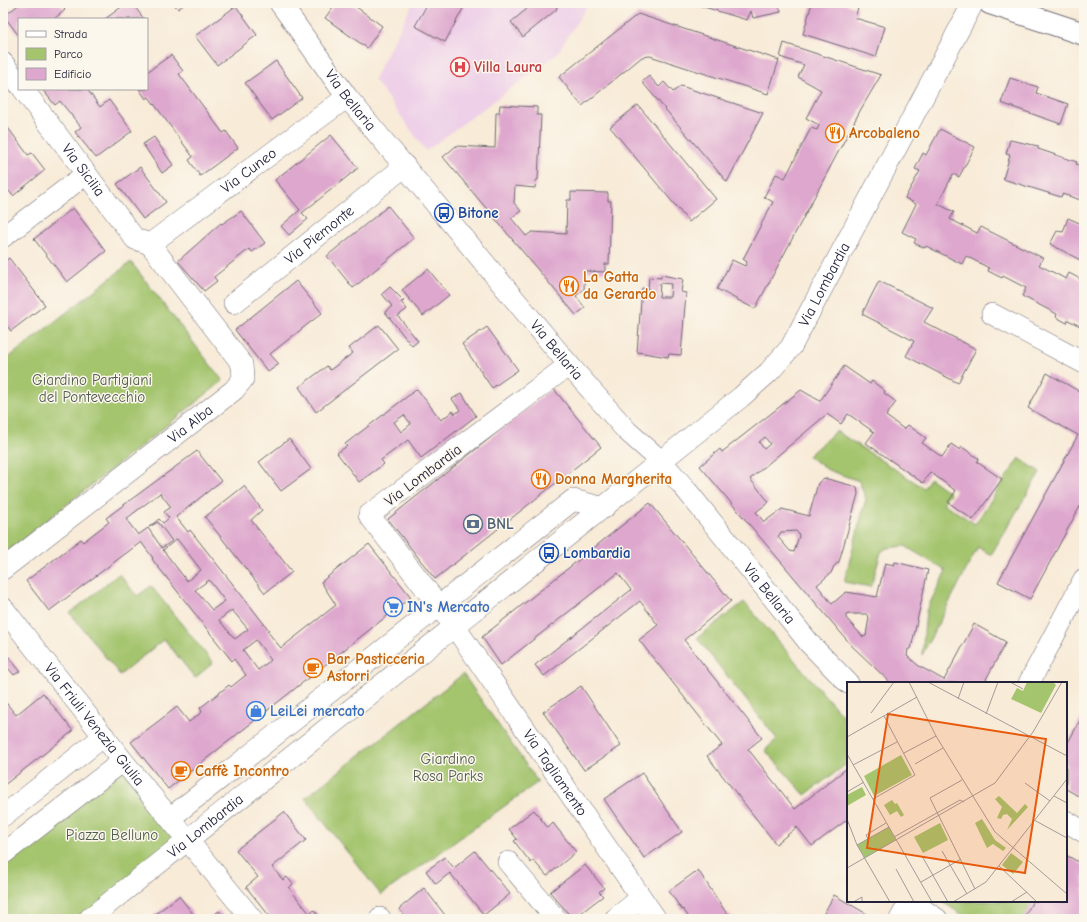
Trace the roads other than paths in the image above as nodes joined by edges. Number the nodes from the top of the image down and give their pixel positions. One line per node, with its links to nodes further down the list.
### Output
1 (280, 3): 8 (street, Via Bellaria)
2 (973, 3): 17 (street, Via Lombardia)
3 (990, 3): 4 (main road)
4 (1084, 34)
5 (3, 63): 6 (street)
6 (18, 83)
7 (24, 90): 10 (street, Via Sicilia)
8 (347, 97): 9 (street, Via Bellaria); 12 (street, Via Cuneo)
9 (405, 166): 13 (street, Via Piemonte); 16 (street, Via Bellaria)
10 (86, 174): 11 (street); 12 (street, Via Sicilia)
11 (3, 237)
12 (150, 244): 19 (street, Via Alba)
13 (234, 304)
14 (992, 314): 15 (street)
15 (1084, 363)
16 (569, 365): 17 (street, Via Bellaria); 21 (street, Via Lombardia)
17 (661, 461): 18 (street, Via Lombardia); 24 (street, Via Bellaria)
18 (604, 508): 21 (street, Via Lombardia); 23 (street, Via Lombardia)
19 (3, 569)
20 (1084, 579): 25 (street)
21 (440, 606): 23 (street, Via Tagliamento); 29 (street, Via Lombardia)
22 (3, 608): 26 (street, Via Friuli Venezia Giulia)
23 (455, 627): 32 (street, Via Lombardia); 35 (street, Via Tagliamento)
24 (847, 682)
25 (1030, 682)
26 (104, 736): 27 (street, Via Friuli Venezia Giulia); 28 (street)
27 (123, 761): 29 (street, Via Friuli Venezia Giulia); 33 (street)
28 (3, 816)
29 (170, 818): 32 (street, Via Friuli Venezia Giulia)
30 (1067, 822): 31 (street)
31 (1084, 832)
32 (188, 840): 38 (street, Via Lombardia); 39 (street, Via Friuli Venezia Giulia)
33 (3, 854)
34 (508, 862): 40 (street)
35 (642, 898): 41 (street); 42 (street, Via Tagliamento)
36 (909, 902): 43 (street)
37 (912, 902): 44 (street)
38 (89, 919)
39 (252, 919)
40 (556, 919)
41 (615, 919)
42 (656, 919)
43 (900, 919)
44 (937, 919)

